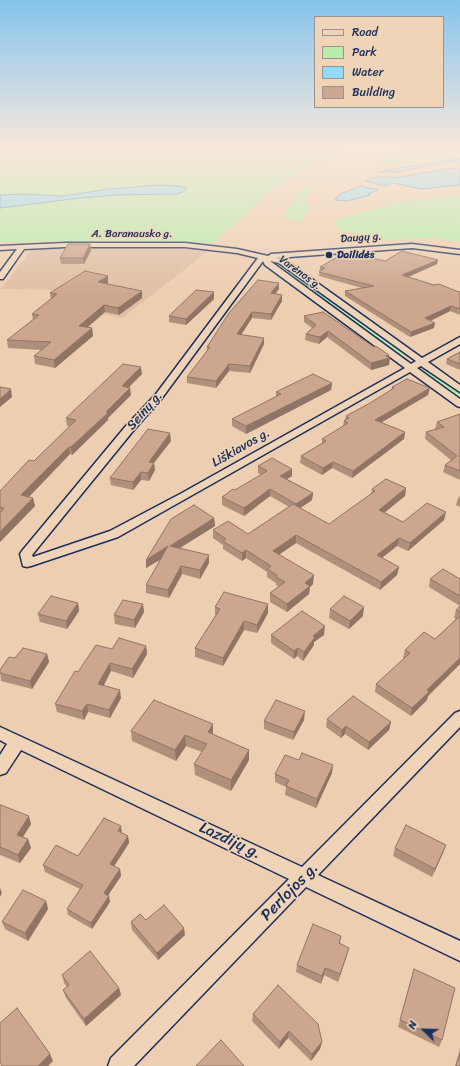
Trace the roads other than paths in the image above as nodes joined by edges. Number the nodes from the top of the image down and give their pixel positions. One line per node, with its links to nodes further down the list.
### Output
1 (22, 247): 2 (street, A. Baranausko g.); 4 (street, A. Baranausko g.); 5 (street)
2 (0, 248)
3 (460, 252): 4 (street, Daugų g.)
4 (263, 256): 7 (street, Varėnos g.); 8 (street, Varėnos g.); 11 (street, Seinų g.)
5 (0, 277)
6 (460, 340): 7 (street, Liškiavos g.)
7 (422, 361): 8 (street, Liškiavos g.); 9 (street, Varėnos g.)
8 (410, 368): 10 (street, Varėnos g.); 11 (street, Liškiavos g.)
9 (460, 389)
10 (460, 404)
11 (27, 562)
12 (460, 717): 16 (street, Perlojos g.)
13 (0, 733): 14 (street, Lazdijų g.)
14 (18, 741): 15 (street); 16 (street, Lazdijų g.)
15 (0, 768)
16 (305, 877): 17 (street, Lazdijų g.); 18 (street, Perlojos g.)
17 (460, 951)
18 (119, 1066)

